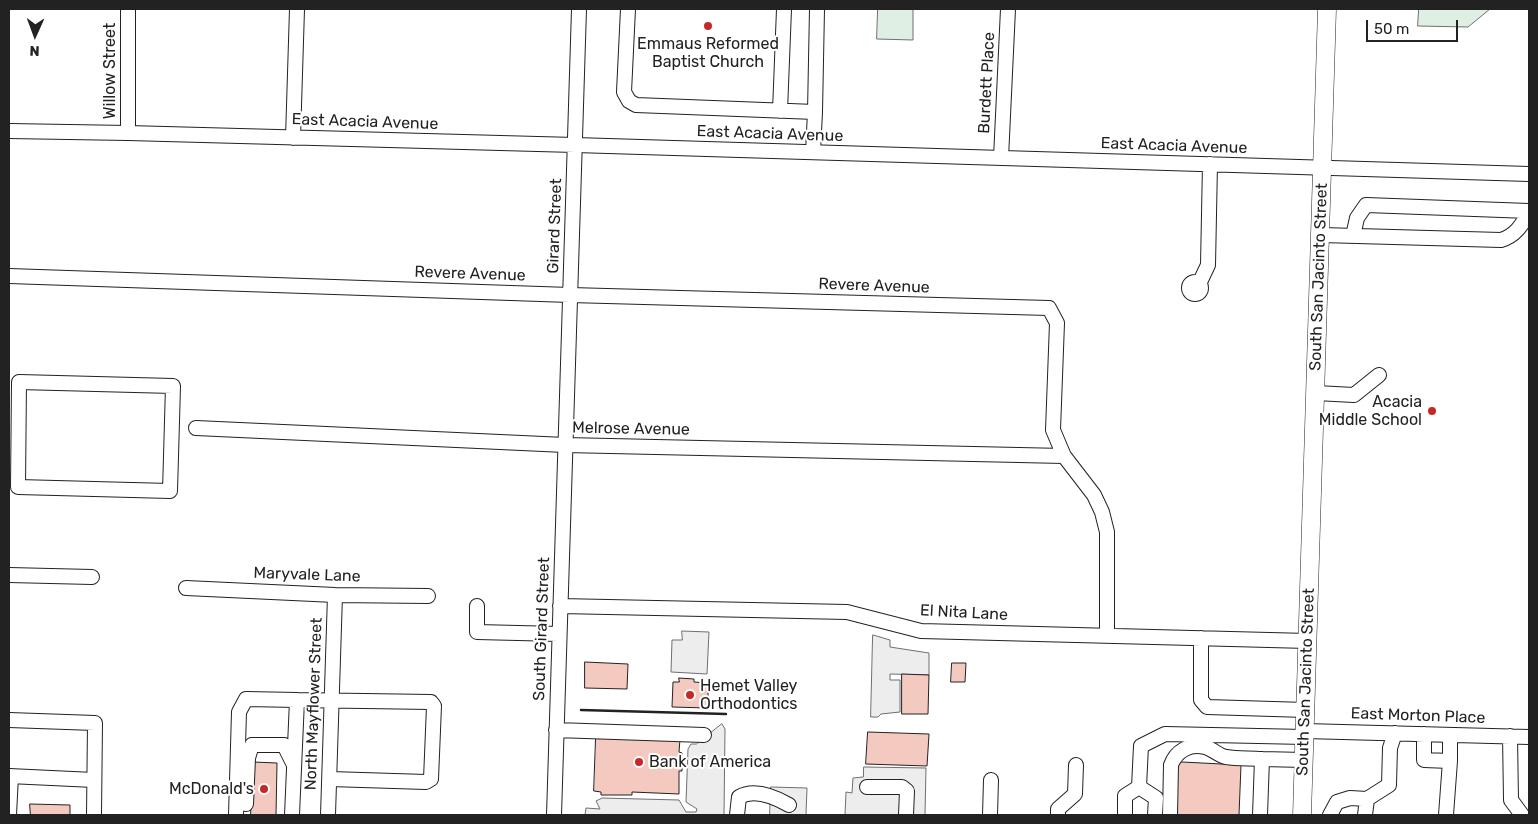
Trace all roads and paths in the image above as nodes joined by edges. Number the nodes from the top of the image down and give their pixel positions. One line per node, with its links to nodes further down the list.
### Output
1 (128, 9): 12 (street, Willow Street)
2 (297, 9): 13 (street)
3 (579, 9): 14 (street, Girard Street)
4 (628, 9): 9 (street)
5 (784, 9): 9 (street)
6 (817, 9): 10 (street)
7 (1008, 9): 16 (street, Burdett Place)
8 (1328, 9): 18 (main road, South San Jacinto Street)
9 (780, 111): 10 (street)
10 (815, 112): 15 (street)
11 (9, 131): 12 (street, East Acacia Avenue)
12 (128, 133): 13 (street, East Acacia Avenue)
13 (293, 138): 14 (street, East Acacia Avenue)
14 (575, 145): 15 (street, East Acacia Avenue); 25 (street, Girard Street)
15 (813, 152): 16 (street, East Acacia Avenue)
16 (1001, 158): 17 (street, East Acacia Avenue)
17 (1210, 164): 18 (street, East Acacia Avenue); 24 (street)
18 (1323, 168): 19 (street, East Acacia Avenue); 21 (main road, South San Jacinto Street)
19 (1529, 174)
20 (1529, 212): 22 (street); 22 (street)
21 (1321, 236): 22 (street); 27 (main road, South San Jacinto Street)
22 (1353, 236)
23 (9, 276): 25 (street, Revere Avenue)
24 (1199, 284)
25 (570, 295): 30 (street, Girard Street); 31 (street, Revere Avenue)
26 (1379, 375): 27 (street)
27 (1316, 393): 42 (main road, South San Jacinto Street)
28 (13, 424): 28 (street)
29 (196, 428): 30 (street, Melrose Avenue)
30 (565, 445): 31 (street, Melrose Avenue); 38 (street, South Girard Street)
31 (1064, 456): 40 (street)
32 (9, 575): 33 (street)
33 (92, 576)
34 (186, 588): 35 (street, Maryvale Lane)
35 (335, 594): 36 (street, Maryvale Lane); 44 (street, North Mayflower Street)
36 (428, 596)
37 (477, 606): 39 (street)
38 (560, 606): 39 (street, South Girard Street); 40 (street, El Nita Lane)
39 (559, 634): 47 (street, South Girard Street)
40 (1108, 635): 41 (street, El Nita Lane)
41 (1202, 638): 42 (street, El Nita Lane); 45 (street)
42 (1308, 641): 45 (main road, South San Jacinto Street)
43 (297, 700): 44 (street); 59 (street); 70 (street)
44 (332, 701): 61 (street, North Mayflower Street); 61 (street)
45 (1306, 710): 49 (main road, South San Jacinto Street)
46 (9, 720): 62 (street)
47 (556, 730): 52 (street); 73 (street, South Girard Street)
48 (1395, 733): 49 (street, East Morton Place); 50 (street, East Morton Place); 66 (street)
49 (1305, 734): 56 (main road, South San Jacinto Street); 65 (street, East Morton Place)
50 (1424, 734): 51 (street, East Morton Place); 57 (street)
51 (1450, 734): 53 (street, East Morton Place); 57 (street)
52 (704, 735)
53 (1510, 736): 54 (street, East Morton Place); 86 (street)
54 (1529, 737)
55 (1262, 758): 56 (street); 80 (street); 81 (street)
56 (1304, 760): 82 (main road, South San Jacinto Street)
57 (1450, 761): 85 (street)
58 (1076, 765): 77 (street)
59 (294, 766): 70 (street); 71 (street)
60 (10, 776): 62 (street); 68 (street)
61 (330, 778): 72 (street, North Mayflower Street)
62 (94, 780): 69 (street)
63 (991, 780): 76 (street)
64 (866, 787): 75 (street)
65 (1140, 787): 78 (street); 79 (street)
66 (1367, 799): 83 (street); 84 (street)
67 (789, 806): 74 (street)
68 (10, 815)
69 (94, 815)
70 (237, 815)
71 (292, 815)
72 (328, 815)
73 (554, 815)
74 (737, 815)
75 (906, 815)
76 (990, 815)
77 (1058, 815)
78 (1125, 815)
79 (1155, 815)
80 (1170, 815)
81 (1260, 815)
82 (1302, 815)
83 (1330, 815)
84 (1365, 815)
85 (1446, 815)
86 (1522, 815)

